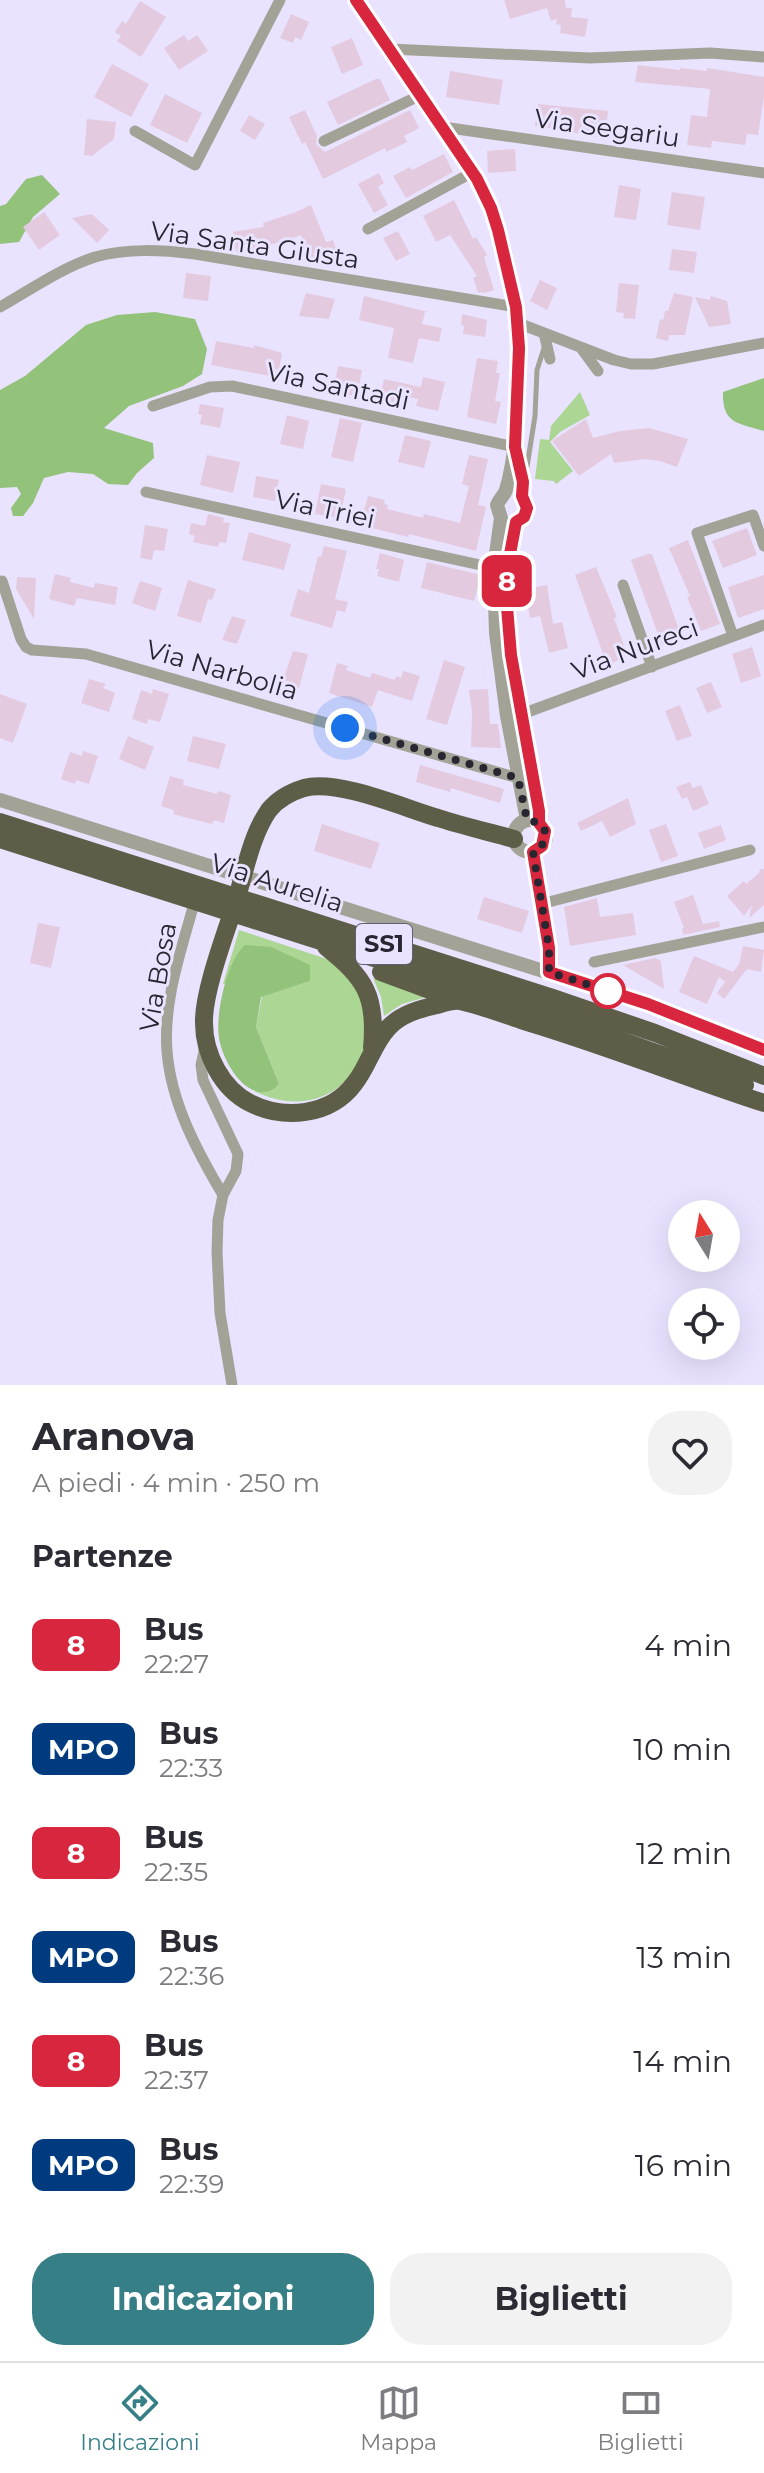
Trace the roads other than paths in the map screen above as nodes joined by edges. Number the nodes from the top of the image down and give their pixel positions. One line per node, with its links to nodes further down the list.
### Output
1 (280, 0): 7 (street)
2 (356, 0): 3 (street)
3 (390, 49): 4 (street); 5 (street)
4 (764, 57)
5 (421, 95): 6 (street); 8 (street)
6 (443, 127): 9 (street); 10 (street, Via Segariu)
7 (135, 131)
8 (324, 141)
9 (473, 172): 11 (street); 13 (street)
10 (764, 173)
11 (368, 229)
12 (0, 307): 13 (street, Via Santa Giusta)
13 (516, 307): 14 (street)
14 (518, 323): 15 (street); 21 (street)
15 (545, 338): 17 (street); 18 (street); 23 (lane)
16 (764, 343): 17 (street)
17 (581, 348): 19 (street)
18 (550, 359)
19 (598, 371)
20 (153, 406): 21 (street, Via Santadi)
21 (515, 447): 23 (street); 24 (street)
22 (146, 492): 28 (street, Via Triei)
23 (522, 493): 24 (street); 26 (street)
24 (505, 494): 26 (street)
25 (758, 514): 27 (street); 32 (street)
26 (509, 520): 28 (street); 34 (street)
27 (764, 546)
28 (494, 568): 35 (street)
29 (2, 581): 35 (street, Via Narbolia)
30 (623, 585): 33 (street)
31 (764, 625): 32 (street, Via Nureci)
32 (733, 636): 33 (street, Via Nureci)
33 (652, 667): 34 (street, Via Nureci)
34 (522, 714): 38 (street)
35 (518, 778): 38 (street)
36 (0, 800): 48 (street)
37 (0, 822): 53 (highway, Via Aurelia / SS1)
38 (533, 822): 40 (street); 42 (street)
39 (0, 839): 43 (highway, Via Aurelia / SS1)
40 (514, 839): 42 (street); 50 (highway)
41 (750, 850): 44 (street)
42 (533, 852): 44 (street)
43 (195, 900): 46 (highway, Via Aurelia / SS1); 56 (street, Via Bosa)
44 (541, 904): 48 (street)
45 (764, 927): 47 (street)
46 (318, 940): 49 (highway); 51 (highway); 54 (highway, Via Aurelia / SS1)
47 (594, 962)
48 (549, 972): 52 (street)
49 (457, 1000): 51 (highway); 55 (highway)
50 (206, 1042): 51 (highway); 56 (street)
51 (372, 1050)
52 (764, 1050)
53 (764, 1076)
54 (764, 1093)
55 (764, 1103)
56 (223, 1195): 57 (street)
57 (232, 1385)

